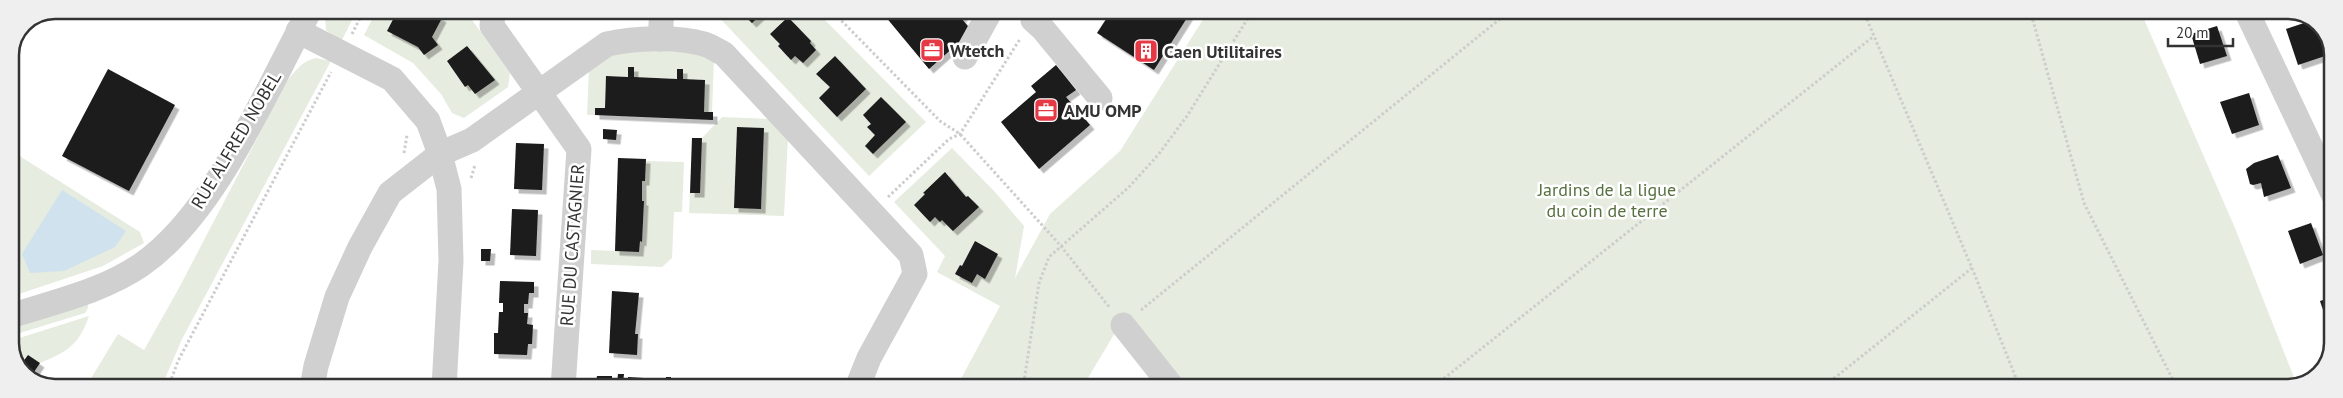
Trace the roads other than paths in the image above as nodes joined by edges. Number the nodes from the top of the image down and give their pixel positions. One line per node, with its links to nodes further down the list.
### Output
1 (305, 19): 7 (street, RUE ALFRED NOBEL)
2 (492, 19): 10 (street, RUE DU CASTAGNIER)
3 (661, 19): 8 (street)
4 (986, 19): 9 (street)
5 (1037, 19): 11 (street)
6 (2250, 19): 13 (street)
7 (298, 32): 12 (street); 14 (street, RUE ALFRED NOBEL)
8 (660, 38): 10 (street); 19 (street)
9 (965, 57)
10 (540, 93): 12 (street); 18 (street, RUE DU CASTAGNIER)
11 (1100, 98)
12 (440, 154): 16 (street); 17 (street)
13 (2324, 175)
14 (19, 313)
15 (1123, 325): 20 (street)
16 (314, 379)
17 (444, 379)
18 (563, 379)
19 (861, 379)
20 (1166, 379)

